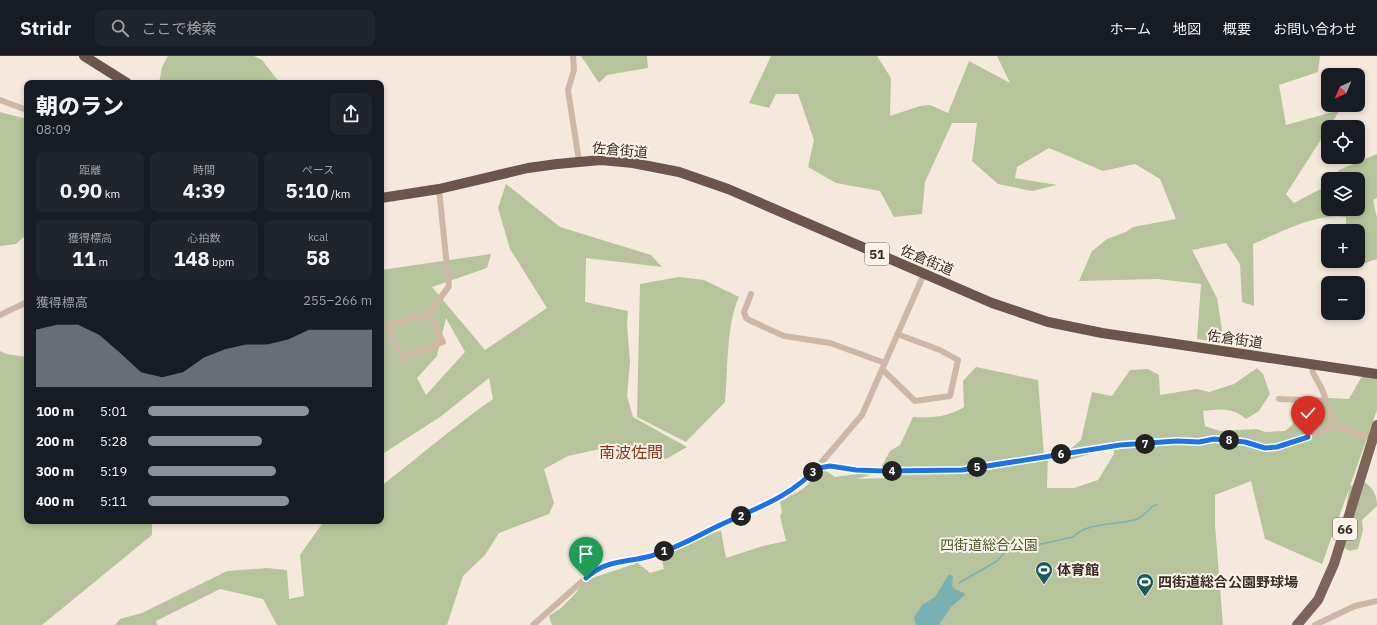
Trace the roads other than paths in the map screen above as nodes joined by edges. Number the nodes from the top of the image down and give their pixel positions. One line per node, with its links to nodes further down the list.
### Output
1 (84, 56): 3 (highway)
2 (573, 56): 6 (street)
3 (122, 80)
4 (0, 100): 5 (street)
5 (24, 109)
6 (579, 161): 7 (highway, 佐倉街道 / 51); 9 (highway, 佐倉街道 / 51)
7 (439, 189): 8 (highway, 佐倉街道 / 51); 12 (street)
8 (384, 198)
9 (924, 274): 14 (street); 15 (highway, 佐倉街道 / 51)
10 (751, 294): 16 (street)
11 (24, 303): 13 (street)
12 (429, 314): 12 (street)
13 (0, 315)
14 (897, 334): 16 (street); 16 (street)
15 (1312, 364): 17 (highway, 佐倉街道 / 51); 19 (street)
16 (884, 366): 23 (street)
17 (1377, 374)
18 (1280, 399): 19 (street)
19 (1326, 401): 21 (street)
20 (1377, 425): 22 (main road, 66)
21 (1335, 426): 22 (street); 23 (street)
22 (1373, 438): 26 (main road, 66)
23 (818, 466): 25 (street)
24 (1377, 601): 27 (street)
25 (533, 625)
26 (1296, 625)
27 (1315, 625)

